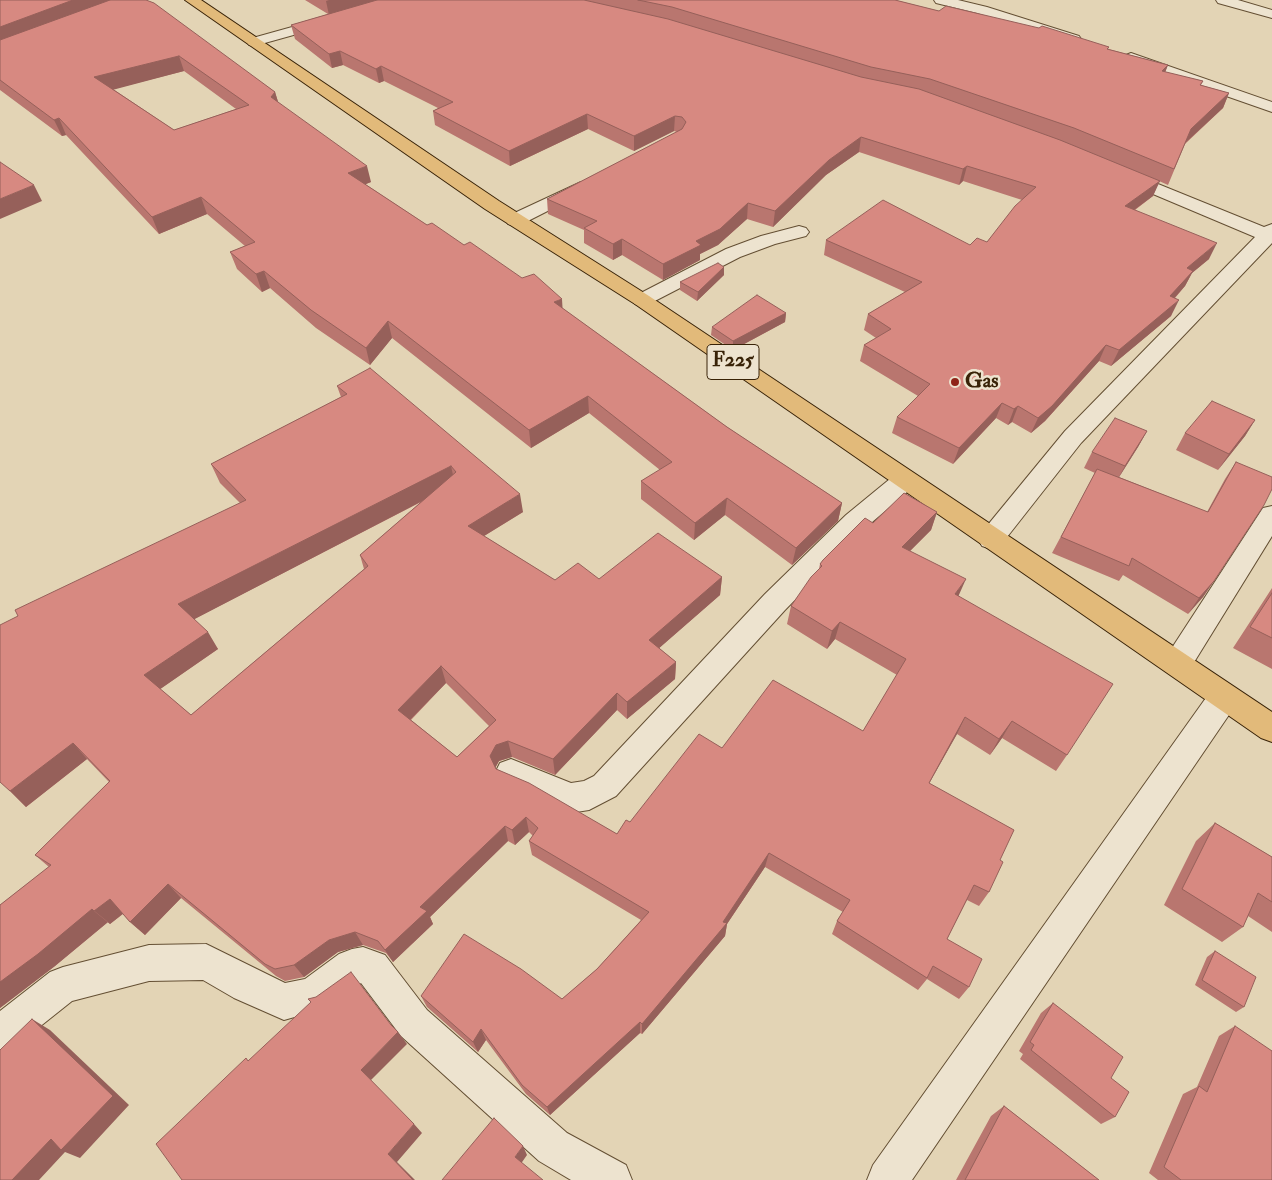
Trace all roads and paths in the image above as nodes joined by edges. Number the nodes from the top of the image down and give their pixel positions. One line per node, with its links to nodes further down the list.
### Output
1 (192, 0): 6 (main road, F225)
2 (941, 0): 7 (street)
3 (1223, 0): 4 (street)
4 (1272, 14)
5 (338, 18): 6 (street)
6 (254, 42): 12 (main road, F225)
7 (1092, 44)
8 (1119, 53): 9 (street)
9 (1272, 107)
10 (1107, 167): 14 (street)
11 (595, 179): 12 (street)
12 (515, 220): 15 (main road, F225)
13 (799, 232): 15 (street)
14 (1270, 234): 18 (street)
15 (642, 300): 16 (main road, F225)
16 (905, 480): 18 (main road, F225); 22 (street)
17 (1272, 515): 19 (street)
18 (991, 539): 19 (main road, F225)
19 (1178, 663): 20 (main road, F225)
20 (1224, 697): 21 (main road, F225); 25 (street)
21 (1272, 728)
22 (511, 773)
23 (0, 1036): 24 (street)
24 (610, 1180)
25 (888, 1180)

